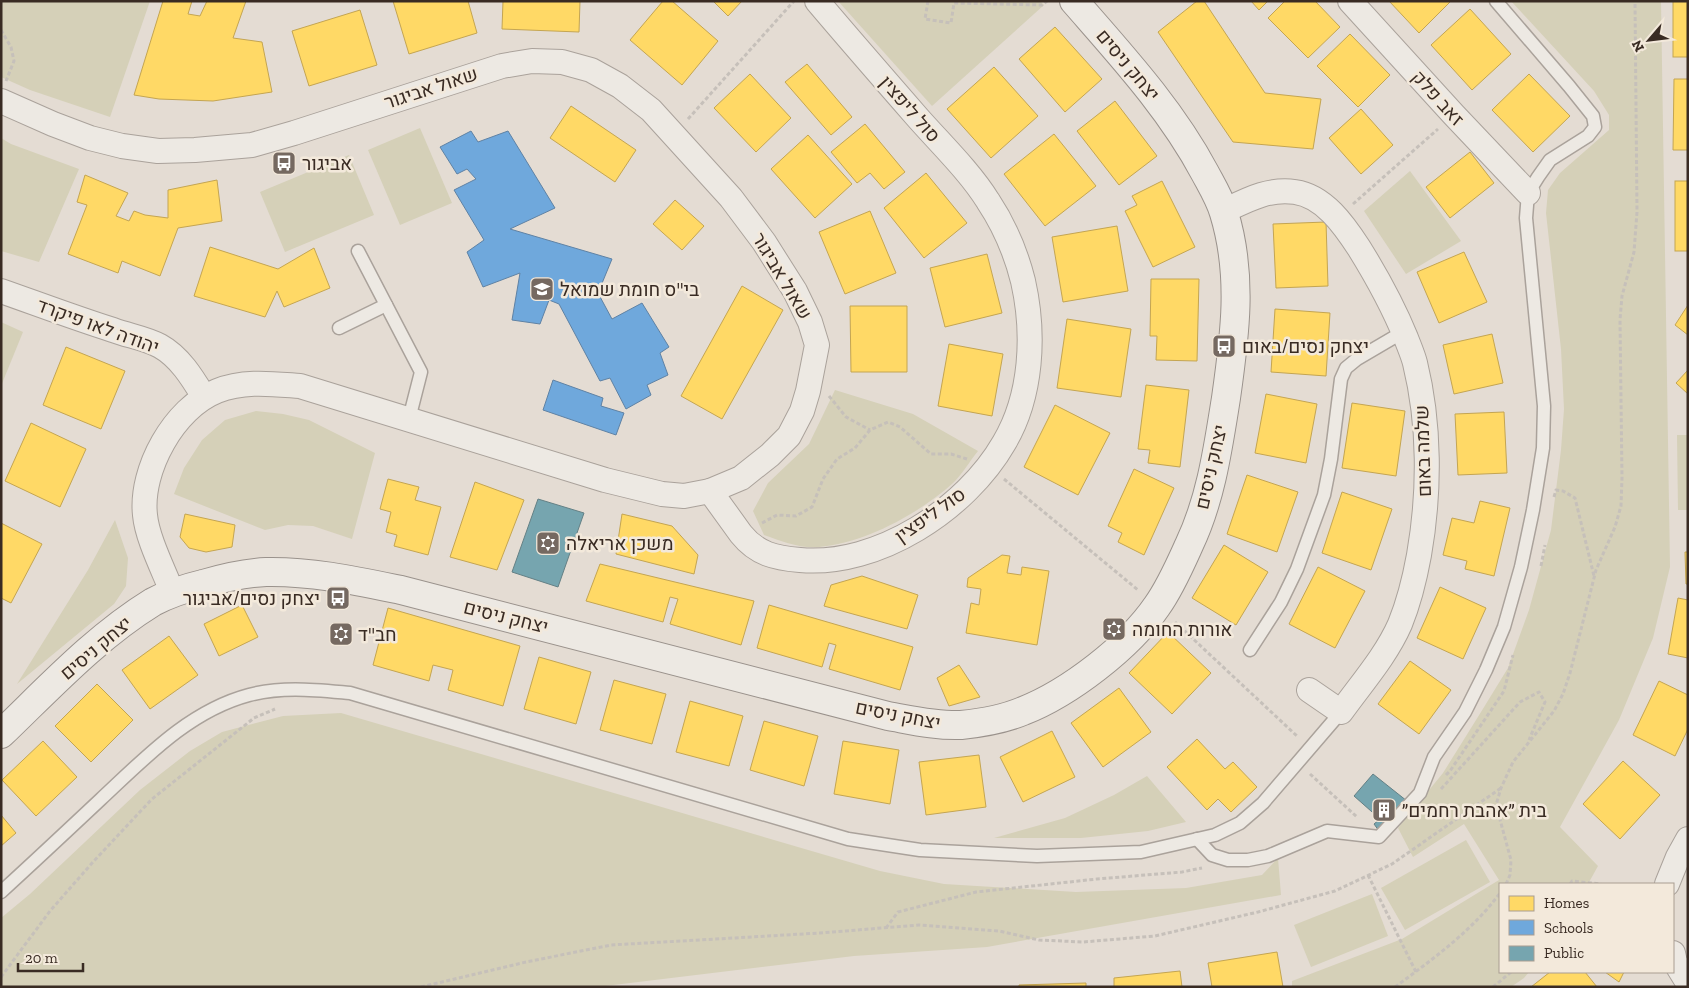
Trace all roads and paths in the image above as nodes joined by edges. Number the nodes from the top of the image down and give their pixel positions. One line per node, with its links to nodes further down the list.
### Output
1 (794, 1): 12 (path)
2 (817, 1): 25 (street, סול ליפצין)
3 (928, 1): 4 (path)
4 (1048, 1)
5 (1074, 1): 14 (street, יצחק ניסים)
6 (1350, 1): 11 (street, זאב פלק)
7 (1496, 1): 13 (lane)
8 (1635, 1): 34 (path)
9 (1, 30): 10 (path)
10 (3, 93): 12 (street, שאול אביגור)
11 (1454, 115): 13 (street, זאב פלק); 15 (path)
12 (674, 134): 21 (street, שאול אביגור)
13 (1528, 193): 38 (lane)
14 (1224, 211): 15 (street, שלמה באום); 28 (street, יצחק ניסים)
15 (1337, 218): 20 (street, שלמה באום)
16 (358, 251): 18 (lane)
17 (1, 291): 22 (street, יהודה לאו פיקרד)
18 (386, 305): 19 (lane); 23 (lane)
19 (340, 328)
20 (1403, 332): 29 (lane); 32 (street, שלמה באום)
21 (814, 366): 24 (path); 26 (street, שאול אביגור)
22 (204, 398): 23 (street, שאול אביגור); 28 (street, שאול אביגור)
23 (409, 419): 26 (street, שאול אביגור)
24 (870, 430): 25 (path); 27 (path)
25 (989, 466): 27 (street, סול ליפצין)
26 (710, 491): 27 (street, סול ליפצין)
27 (741, 534)
28 (173, 594): 33 (street, יצחק ניסים)
29 (1250, 650)
30 (1309, 690): 32 (street)
31 (281, 706): 53 (path)
32 (1341, 712): 35 (lane)
33 (1, 734)
34 (1528, 742): 36 (path); 37 (path)
35 (1297, 763): 38 (path); 39 (lane)
36 (1501, 788): 42 (path); 43 (path)
37 (1435, 792)
38 (1379, 837): 41 (lane)
39 (1197, 839): 41 (lane); 47 (lane)
40 (1688, 839): 46 (street)
41 (1234, 860): 49 (path)
42 (1368, 875): 49 (path); 51 (path)
43 (1506, 883)
44 (1571, 883): 45 (path)
45 (1591, 883)
46 (1667, 883)
47 (1, 892)
48 (1499, 894): 51 (path)
49 (886, 928): 55 (path)
50 (1674, 958): 54 (street)
51 (1416, 972): 56 (path)
52 (1510, 973): 57 (path)
53 (1, 977)
54 (1688, 983)
55 (420, 987)
56 (1395, 987)
57 (1493, 987)

